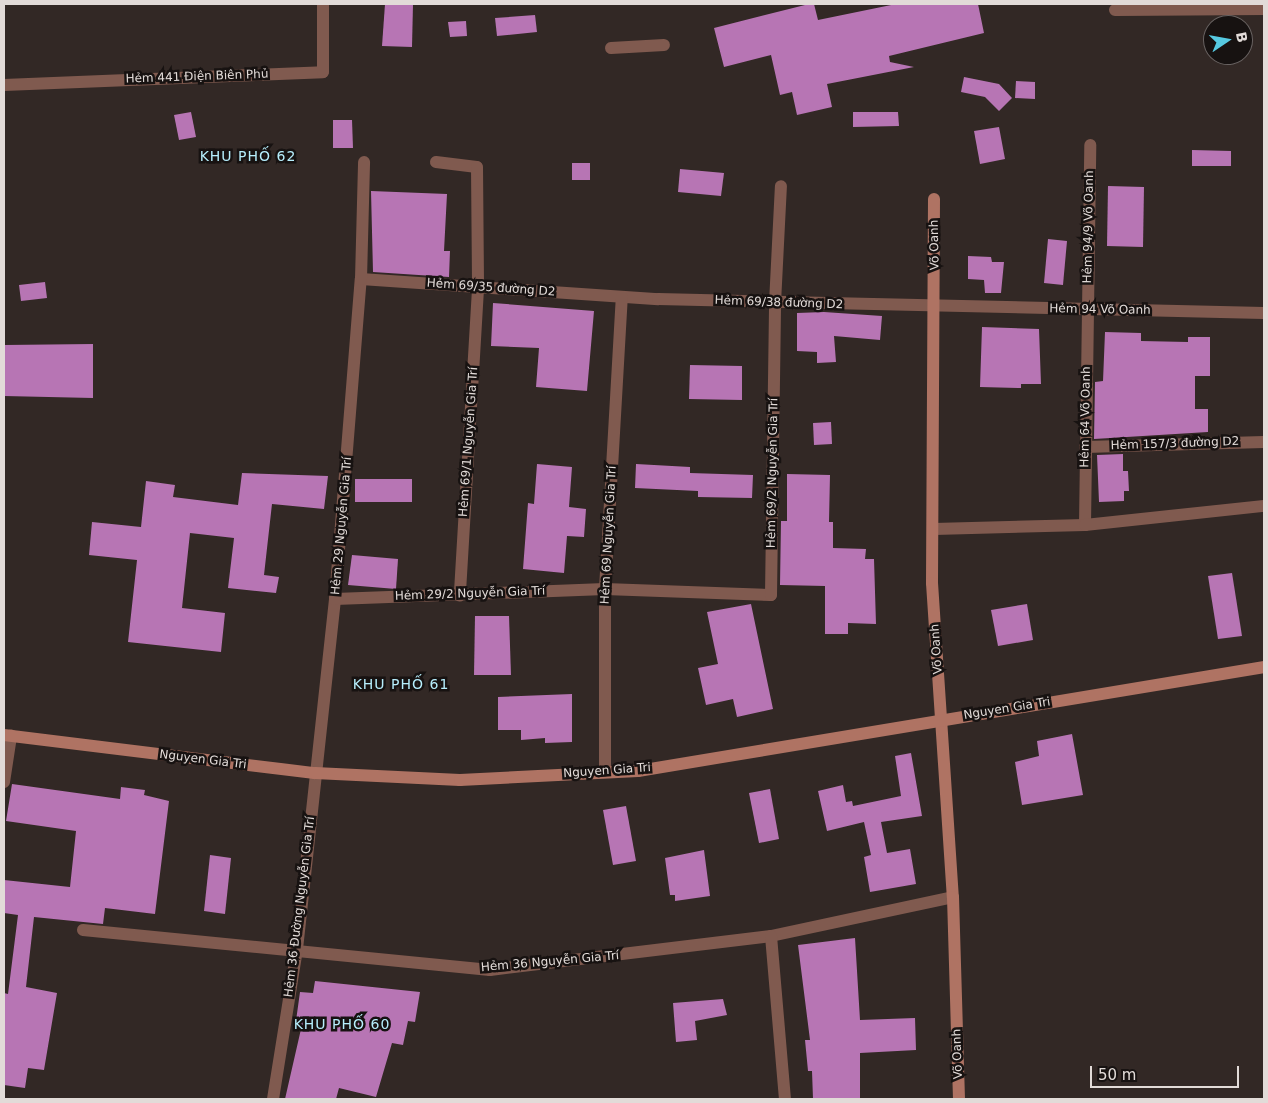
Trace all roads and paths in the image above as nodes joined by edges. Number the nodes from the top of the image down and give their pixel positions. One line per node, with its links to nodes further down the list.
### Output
1 (323, 4): 6 (street, Hẻm 441 Điện Biên Phủ)
2 (1264, 9): 3 (street)
3 (1115, 10)
4 (664, 45): 5 (street)
5 (610, 48)
6 (4, 85)
7 (1090, 145): 17 (street, Hẻm 94/9 Võ Oanh)
8 (364, 162): 12 (street, Hẻm 29 Nguyễn Gia Trí)
9 (436, 162): 13 (street, Hẻm 69/1 Nguyễn Gia Trí)
10 (781, 186): 15 (street, Hẻm 69/2 Nguyễn Gia Trí)
11 (934, 199): 16 (street, Võ Oanh)
12 (361, 279): 13 (street, Hẻm 69/35 đường D2); 26 (street, Hẻm 29 Nguyễn Gia Trí)
13 (478, 289): 14 (street, Hẻm 69/35 đường D2); 25 (street, Hẻm 69/1 Nguyễn Gia Trí)
14 (622, 297): 15 (street, Hẻm 69/38 đường D2); 24 (street, Hẻm 69 Nguyễn Gia Trí)
15 (775, 303): 16 (street, Hẻm 69/38 đường D2); 24 (street, Hẻm 69/2 Nguyễn Gia Trí)
16 (935, 308): 17 (street, Hẻm 94 Võ Oanh); 23 (street, Võ Oanh)
17 (1087, 309): 18 (street, Hẻm 94 Võ Oanh); 20 (street, Hẻm 64 Võ Oanh)
18 (1264, 313)
19 (1264, 442): 20 (street, Hẻm 157/3 đường D2)
20 (1085, 447): 22 (street, Hẻm 64 Võ Oanh)
21 (1264, 506): 22 (street)
22 (1085, 525): 23 (street)
23 (934, 529): 28 (street, Võ Oanh)
24 (605, 590): 25 (street, Hẻm 29/2 Nguyễn Gia Trí); 30 (street, Hẻm 69 Nguyễn Gia Trí)
25 (460, 595): 26 (street, Hẻm 29/2 Nguyễn Gia Trí)
26 (335, 599): 31 (street, Hẻm 29 Nguyễn Gia Trí)
27 (1264, 667): 28 (street, Nguyen Gia Tri)
28 (941, 719): 30 (street, Nguyen Gia Tri); 33 (street, Võ Oanh)
29 (7, 735): 31 (street, Nguyen Gia Tri); 32 (street)
30 (605, 772): 31 (street, Nguyen Gia Tri)
31 (315, 773): 36 (street, Hẻm 36 Đường Nguyễn Gia Trí)
32 (4, 782)
33 (954, 897): 35 (street, Hẻm 36 Nguyễn Gia Trí); 39 (street, Võ Oanh)
34 (83, 930): 36 (street, Hẻm 36 Nguyễn Gia Trí)
35 (771, 936): 36 (street, Hẻm 36 Nguyễn Gia Trí); 38 (street)
36 (297, 949): 37 (street, Hẻm 36 Đường Nguyễn Gia Trí)
37 (273, 1099)
38 (785, 1099)
39 (959, 1099)

